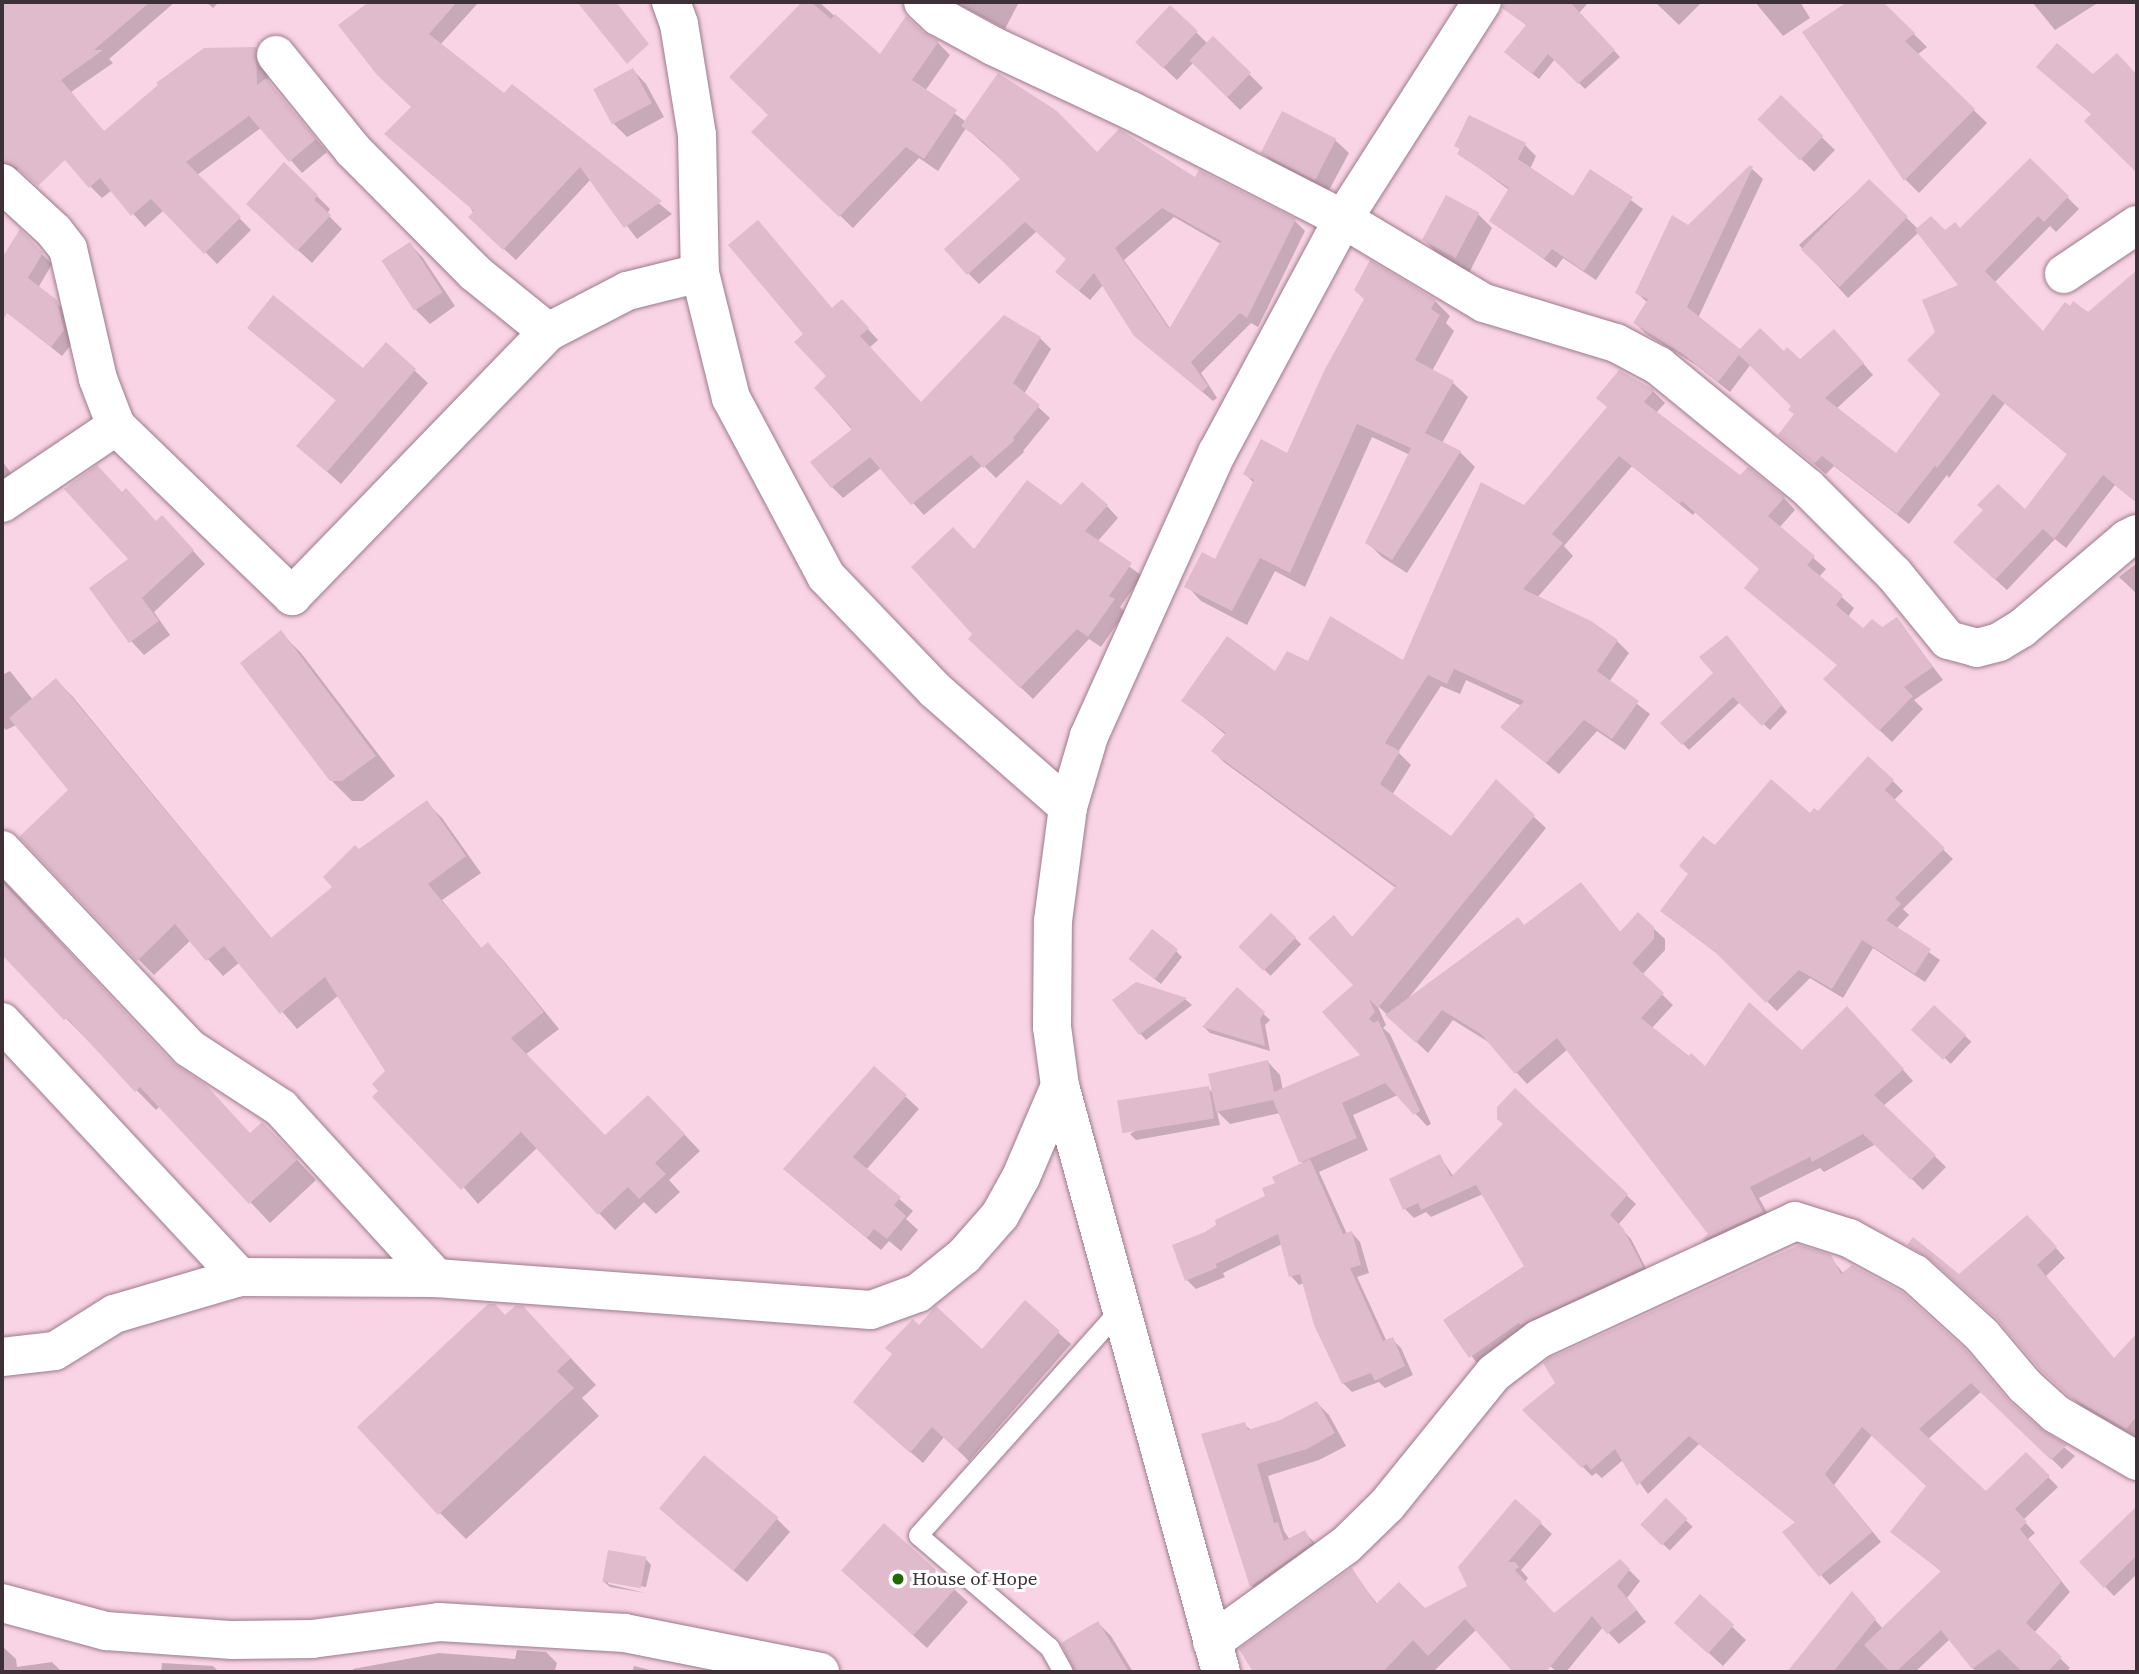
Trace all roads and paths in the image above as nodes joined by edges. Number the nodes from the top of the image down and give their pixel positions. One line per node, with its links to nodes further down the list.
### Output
1 (671, 2): 8 (street)
2 (923, 2): 6 (street)
3 (1482, 2): 6 (street)
4 (276, 55): 10 (street)
5 (2, 183): 11 (street)
6 (1343, 219): 13 (street); 14 (street)
7 (2137, 225): 9 (street)
8 (701, 273): 10 (street); 14 (street)
9 (2064, 274)
10 (548, 332): 11 (street)
11 (116, 426): 12 (street)
12 (2, 503)
13 (2137, 534)
14 (1068, 807): 17 (street)
15 (2, 850): 19 (street)
16 (2, 1021): 18 (street)
17 (1060, 1086): 19 (street); 20 (street)
18 (240, 1277): 19 (street); 21 (street)
19 (436, 1278)
20 (1121, 1308): 24 (street); 26 (lane)
21 (2, 1357)
22 (2137, 1461): 24 (street)
23 (2, 1603): 25 (street)
24 (1217, 1657)
25 (820, 1672)
26 (1063, 1672)

